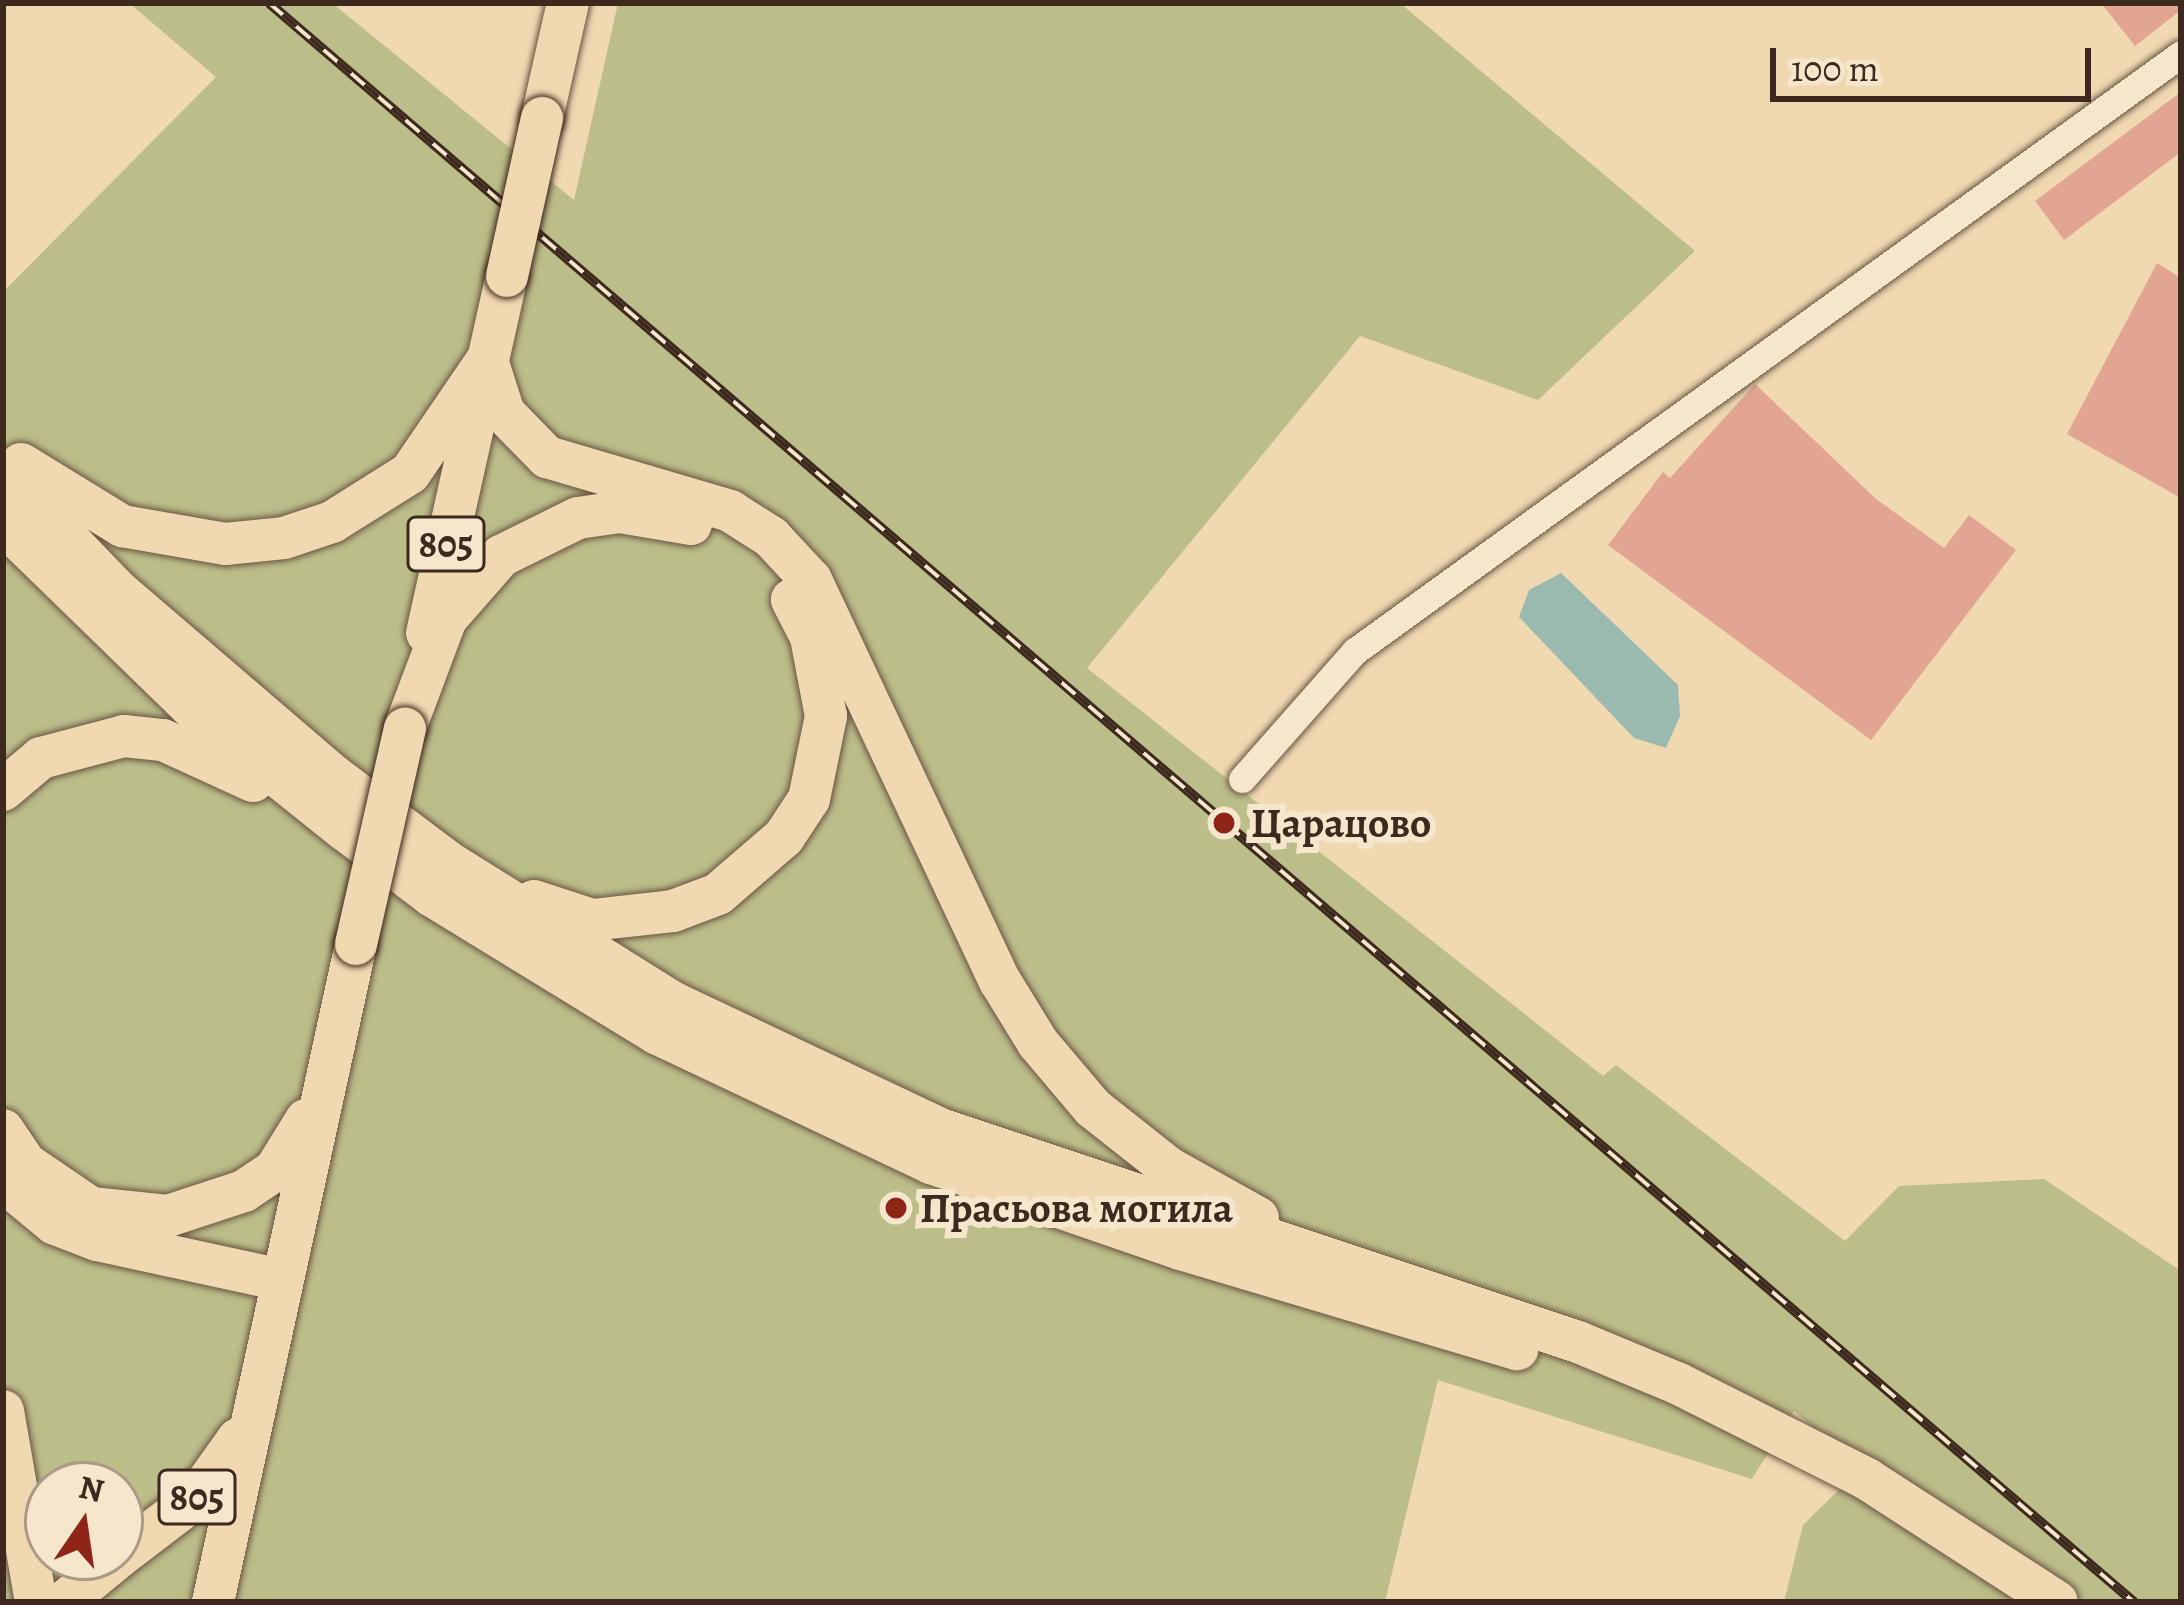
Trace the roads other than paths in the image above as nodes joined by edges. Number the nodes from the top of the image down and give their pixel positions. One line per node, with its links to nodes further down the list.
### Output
1 (568, 3): 3 (main road, 805, bridge)
2 (2181, 54): 8 (street)
3 (487, 360): 4 (main road); 7 (main road, 805); 15 (main road)
4 (3, 449)
5 (3, 472): 11 (main road)
6 (3, 524): 10 (main road)
7 (406, 728): 11 (main road); 12 (main road, 805, bridge)
8 (1242, 779)
9 (3, 790): 10 (main road)
10 (345, 830): 19 (main road)
11 (448, 862): 15 (main road)
12 (324, 1088): 13 (main road); 16 (main road, 805)
13 (3, 1130)
14 (3, 1181): 16 (main road)
15 (1358, 1267): 19 (main road)
16 (282, 1280): 18 (main road, 805)
17 (3, 1411): 22 (main road)
18 (250, 1417): 20 (main road, 805); 24 (main road, 805)
19 (1814, 1450): 25 (main road)
20 (144, 1538)
21 (90, 1581): 23 (main road, 805)
22 (36, 1602)
23 (64, 1602)
24 (213, 1602)
25 (2057, 1602)

